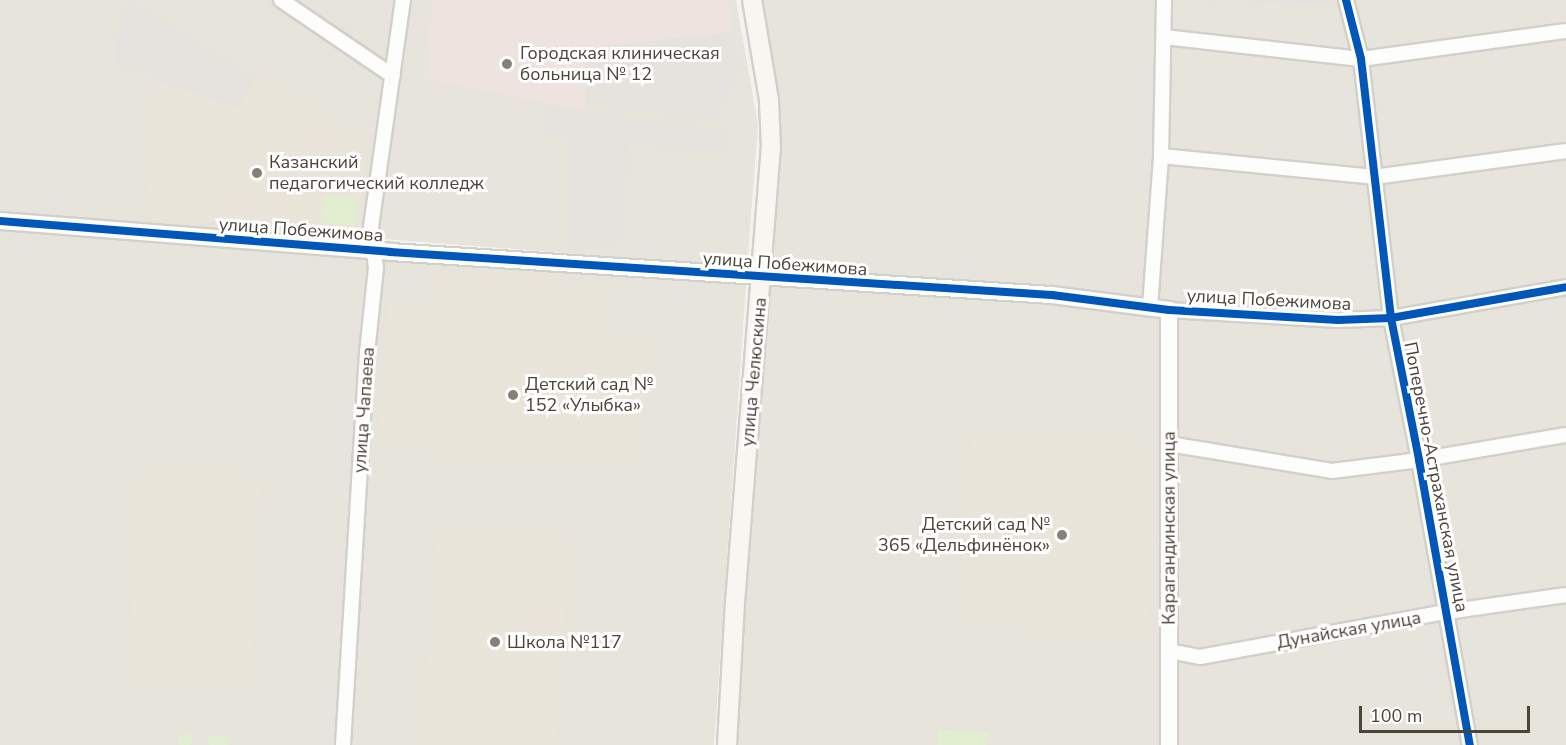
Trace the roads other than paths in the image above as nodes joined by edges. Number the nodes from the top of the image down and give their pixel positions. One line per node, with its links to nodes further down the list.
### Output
1 (281, 0): 9 (street)
2 (403, 0): 9 (street, улица Чапаева)
3 (752, 0): 15 (main road, улица Челюскина)
4 (1164, 0): 7 (street)
5 (1346, 0): 8 (street, Поперечно-Астраханская улица)
6 (1566, 31): 8 (street)
7 (1164, 37): 8 (street); 11 (street)
8 (1361, 59): 12 (street, Поперечно-Астраханская улица)
9 (393, 76): 14 (street, улица Чапаева)
10 (1566, 151): 12 (street)
11 (1161, 156): 12 (street); 17 (street)
12 (1374, 177): 19 (street, Поперечно-Астраханская улица)
13 (0, 221): 14 (street, улица Побежимова)
14 (375, 251): 15 (street, улица Побежимова); 26 (street, улица Чапаева)
15 (762, 278): 17 (street, улица Побежимова); 27 (main road, улица Челюскина)
16 (1566, 287): 19 (street, улица Побежимова)
17 (1150, 307): 18 (street, улица Побежимова)
18 (1168, 310): 19 (street, улица Побежимова); 21 (street, Карагандинская улица)
19 (1391, 318): 22 (street, Поперечно-Астраханская улица)
20 (1566, 435): 22 (street)
21 (1169, 444): 22 (street); 25 (street, Карагандинская улица)
22 (1419, 460): 24 (street, Поперечно-Астраханская улица)
23 (1566, 595): 24 (street, Дунайская улица)
24 (1446, 612): 25 (street, Дунайская улица); 29 (street, Поперечно-Астраханская улица)
25 (1168, 651): 28 (street, Карагандинская улица)
26 (343, 745)
27 (727, 745)
28 (1168, 745)
29 (1470, 745)

